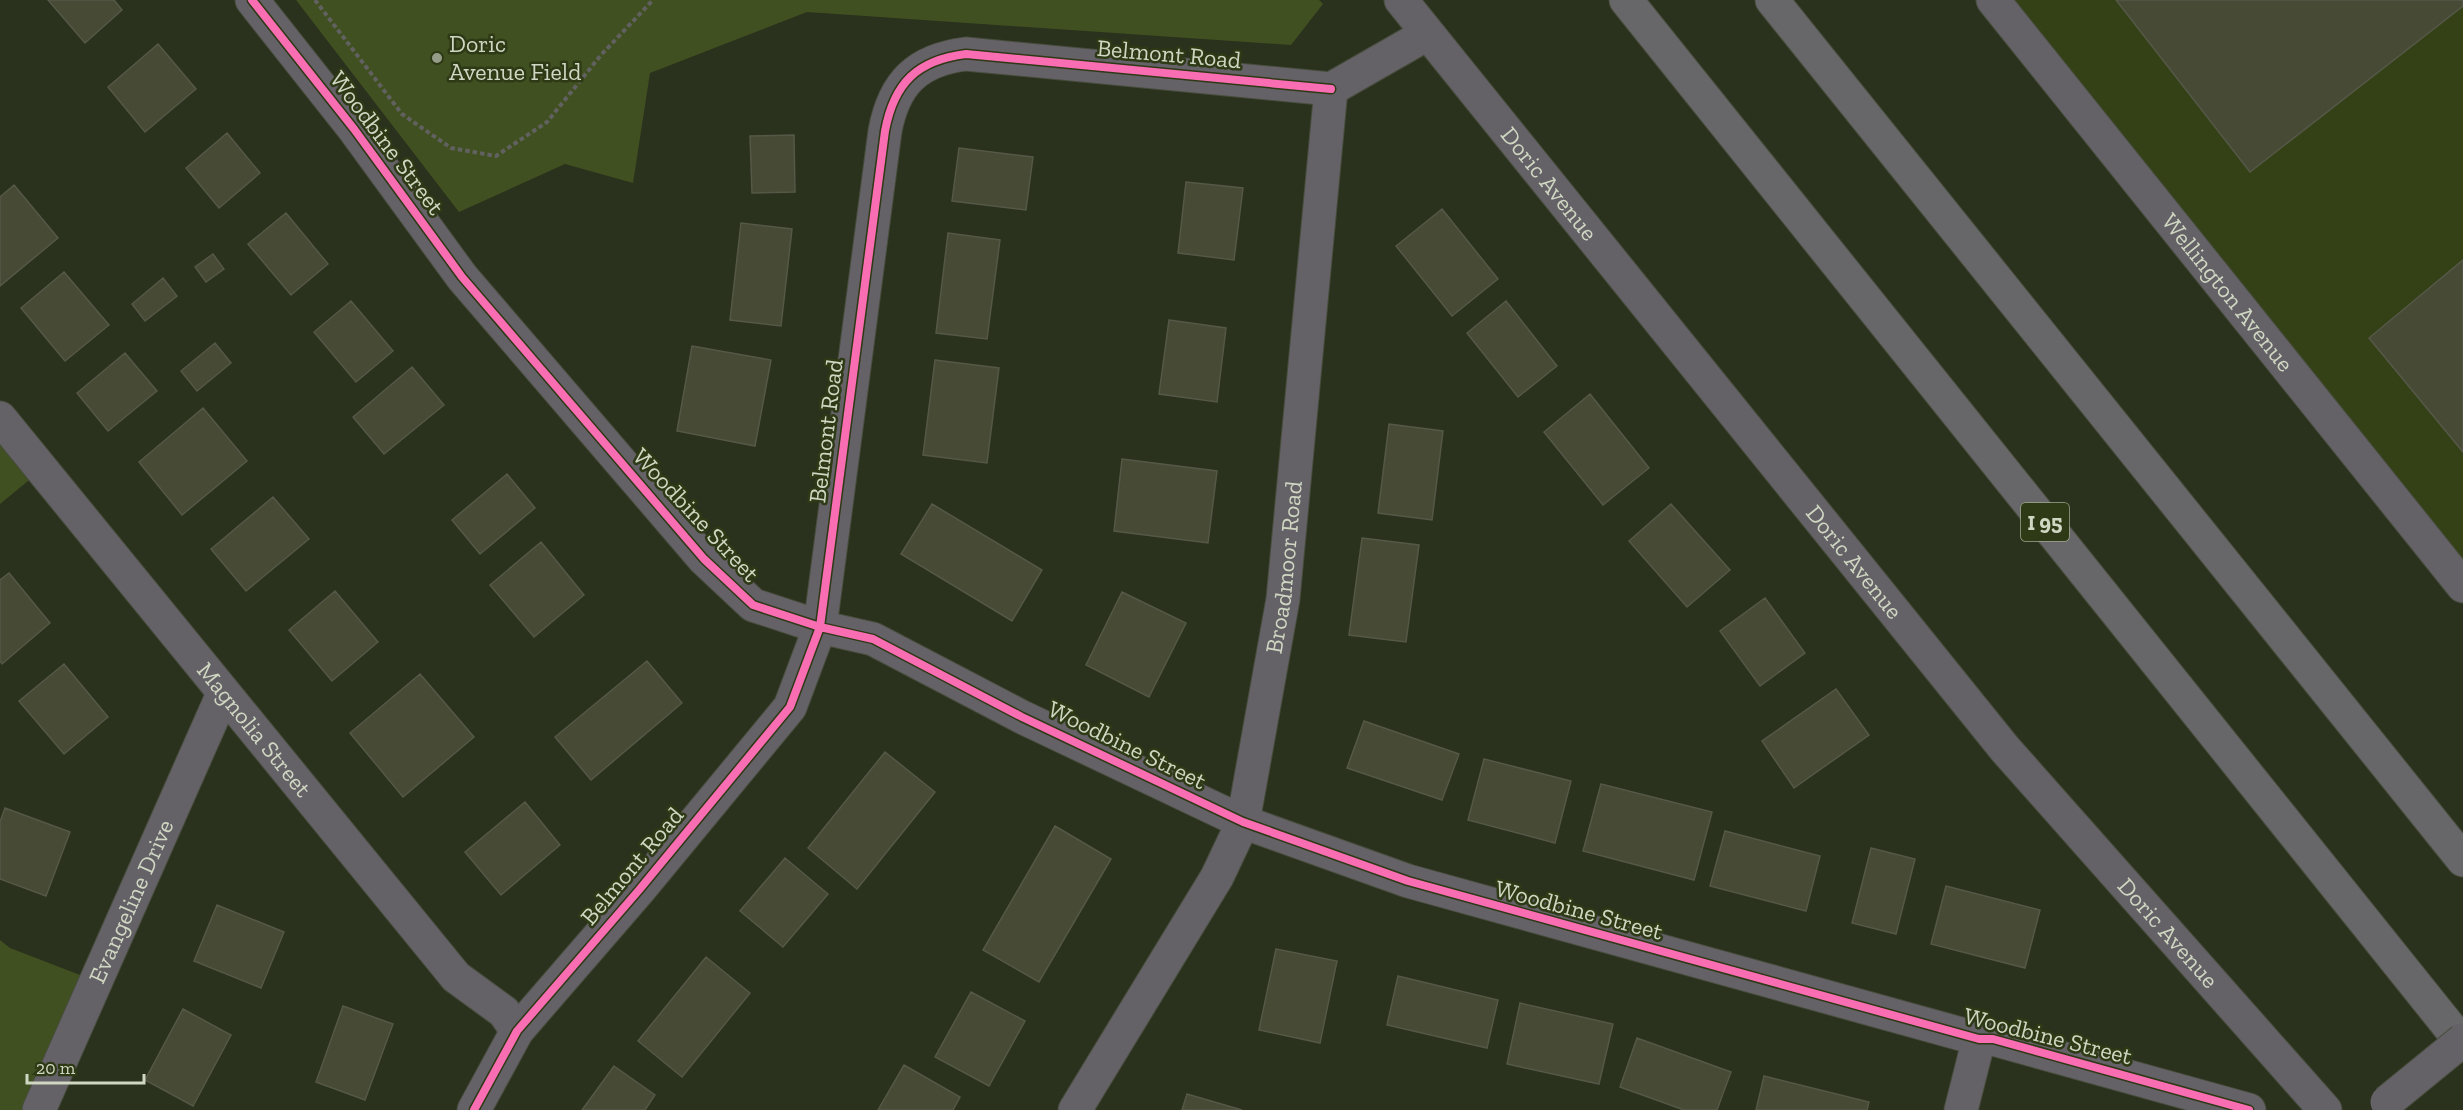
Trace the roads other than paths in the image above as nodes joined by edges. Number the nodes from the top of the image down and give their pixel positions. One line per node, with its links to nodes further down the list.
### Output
1 (252, 0): 10 (street, Woodbine Street)
2 (1401, 0): 6 (street, Doric Avenue)
3 (1626, 0): 16 (highway, I 95)
4 (1772, 0): 13 (highway)
5 (1993, 0): 9 (street, Wellington Avenue)
6 (1428, 34): 7 (street); 23 (street, Doric Avenue)
7 (1331, 88): 10 (street, Belmont Road); 12 (street, Broadmoor Road)
8 (0, 418): 11 (street, Magnolia Street)
9 (2463, 586)
10 (820, 627): 12 (street, Woodbine Street); 14 (street, Belmont Road)
11 (223, 694): 14 (street, Magnolia Street); 18 (street, Evangeline Drive)
12 (1243, 822): 15 (street, Woodbine Street); 20 (street, Broadmoor Road)
13 (2463, 860)
14 (517, 1031): 19 (street, Belmont Road)
15 (1979, 1039): 21 (street); 22 (street, Woodbine Street)
16 (2463, 1042): 17 (street, bridge)
17 (2383, 1106)
18 (39, 1110)
19 (474, 1110)
20 (1075, 1110)
21 (1961, 1110)
22 (2249, 1110)
23 (2325, 1110)

